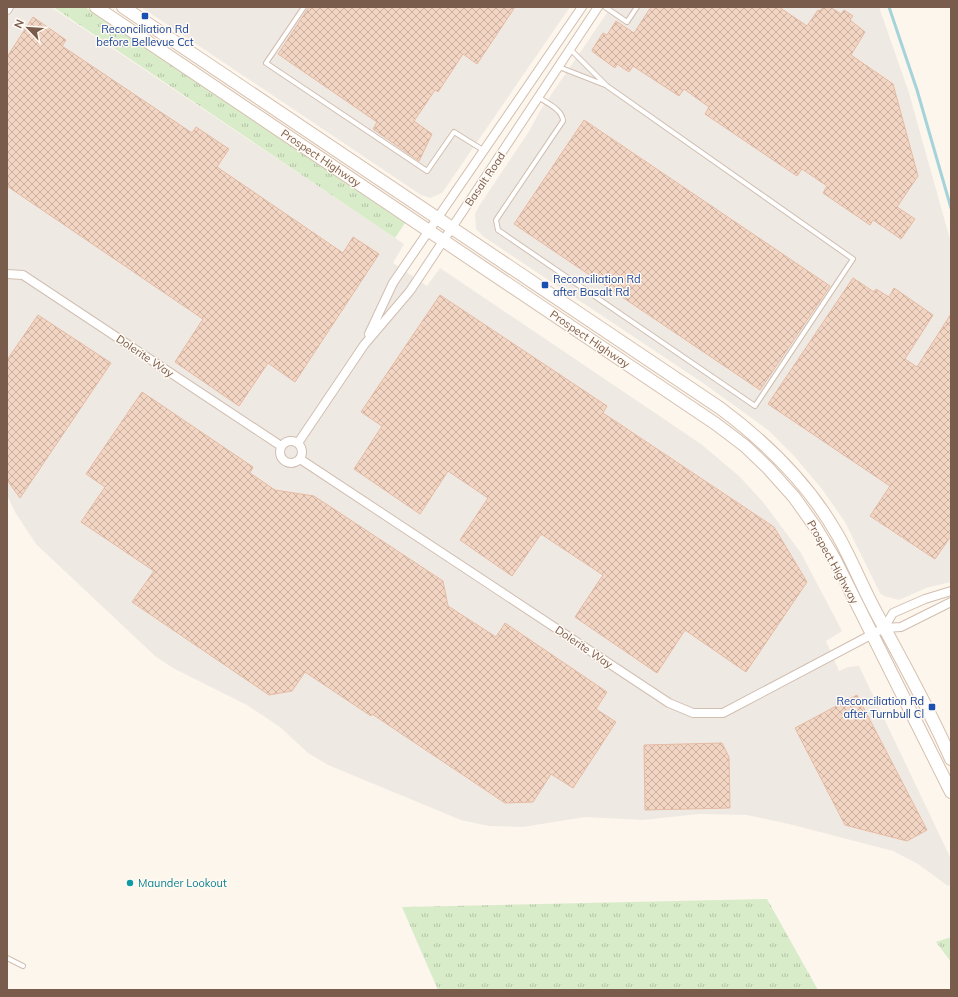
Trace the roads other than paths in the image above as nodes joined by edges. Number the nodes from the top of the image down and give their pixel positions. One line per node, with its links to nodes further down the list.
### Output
1 (9, 7): 9 (street)
2 (96, 7): 18 (main road, Prospect Highway)
3 (123, 7): 16 (main road, Prospect Highway)
4 (304, 7): 15 (lane)
5 (582, 7): 10 (street, Basalt Road)
6 (598, 7): 11 (street, Basalt Road)
7 (605, 7): 8 (lane)
8 (637, 7)
9 (7, 10)
10 (554, 48): 11 (street); 15 (street, Basalt Road)
11 (568, 53): 12 (street, Basalt Road); 13 (lane)
12 (558, 66): 13 (lane); 14 (street, Basalt Road)
13 (607, 86): 14 (lane)
14 (538, 97): 17 (street, Basalt Road)
15 (483, 150): 16 (street, Basalt Road)
16 (438, 218): 17 (main road, Prospect Highway); 18 (street, Basalt Road)
17 (452, 228): 19 (street, Basalt Road); 27 (main road, Prospect Highway)
18 (429, 231): 19 (main road, Prospect Highway); 21 (street, Basalt Road)
19 (444, 241): 21 (street, Basalt Road); 28 (main road, Prospect Highway)
20 (7, 274): 23 (street, Dolerite Way)
21 (364, 345): 22 (street, Basalt Road)
22 (298, 443): 23 (street); 24 (street)
23 (281, 446): 24 (street)
24 (300, 459): 28 (street, Dolerite Way)
25 (951, 591): 27 (street)
26 (951, 602): 27 (street)
27 (884, 628): 28 (street, Dolerite Way); 29 (main road, Prospect Highway)
28 (872, 636): 30 (main road, Prospect Highway)
29 (951, 759)
30 (951, 792)
31 (7, 958): 32 (lane)
32 (23, 966)

